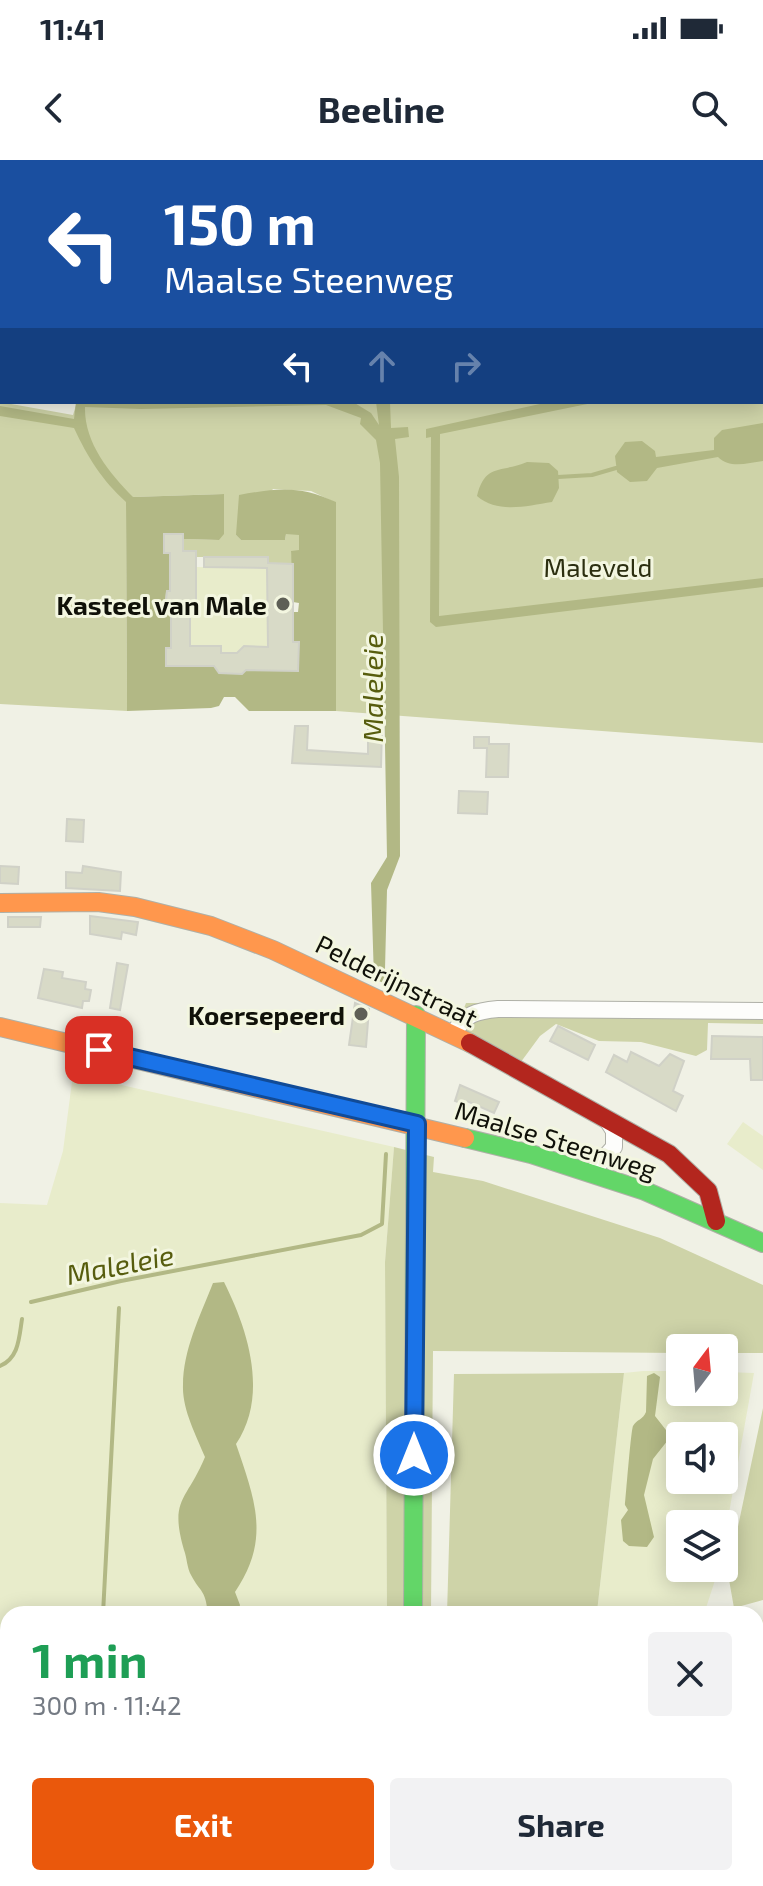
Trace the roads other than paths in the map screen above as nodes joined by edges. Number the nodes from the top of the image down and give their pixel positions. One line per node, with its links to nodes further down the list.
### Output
1 (0, 903): 3 (street, Pelderijnstraat)
2 (763, 1011): 5 (street)
3 (416, 1015): 5 (street, Pelderijnstraat); 7 (street)
4 (0, 1027): 7 (street, Maalse Steenweg)
5 (454, 1033): 6 (street, Pelderijnstraat)
6 (607, 1119): 8 (street); 9 (street, Pelderijnstraat)
7 (417, 1124): 8 (street, Maalse Steenweg); 11 (street)
8 (592, 1172): 9 (street, Maalse Steenweg)
9 (716, 1221): 10 (street, Maalse Steenweg)
10 (763, 1243)
11 (413, 1606)

